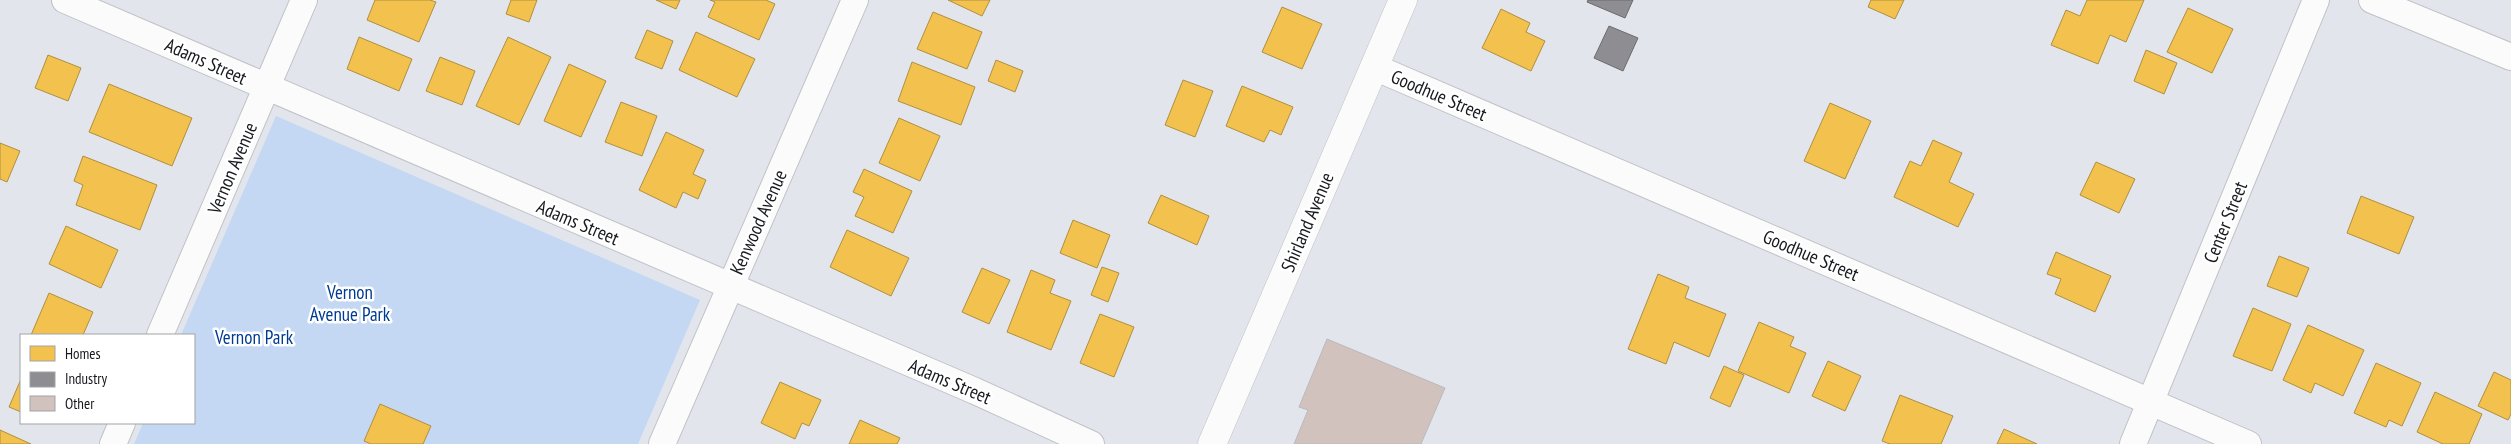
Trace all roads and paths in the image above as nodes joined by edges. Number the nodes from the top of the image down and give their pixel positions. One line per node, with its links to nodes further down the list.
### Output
1 (65, 0): 9 (street, Adams Street)
2 (304, 0): 9 (street, Vernon Avenue)
3 (855, 0): 10 (street, Kenwood Avenue)
4 (1403, 0): 8 (street, Shirland Avenue)
5 (2316, 0): 12 (street, Center Street)
6 (2372, 0): 7 (street)
7 (2511, 57)
8 (1374, 67): 12 (street, Goodhue Street); 17 (street, Shirland Avenue)
9 (267, 88): 10 (street, Adams Street); 11 (street, Vernon Avenue)
10 (730, 287): 15 (street, Kenwood Avenue); 16 (street, Adams Street)
11 (160, 334)
12 (2151, 402): 18 (street, Center Street); 19 (street, Goodhue Street)
13 (122, 424): 14 (street)
14 (113, 444)
15 (662, 444)
16 (1090, 444)
17 (1212, 444)
18 (2133, 444)
19 (2248, 444)

